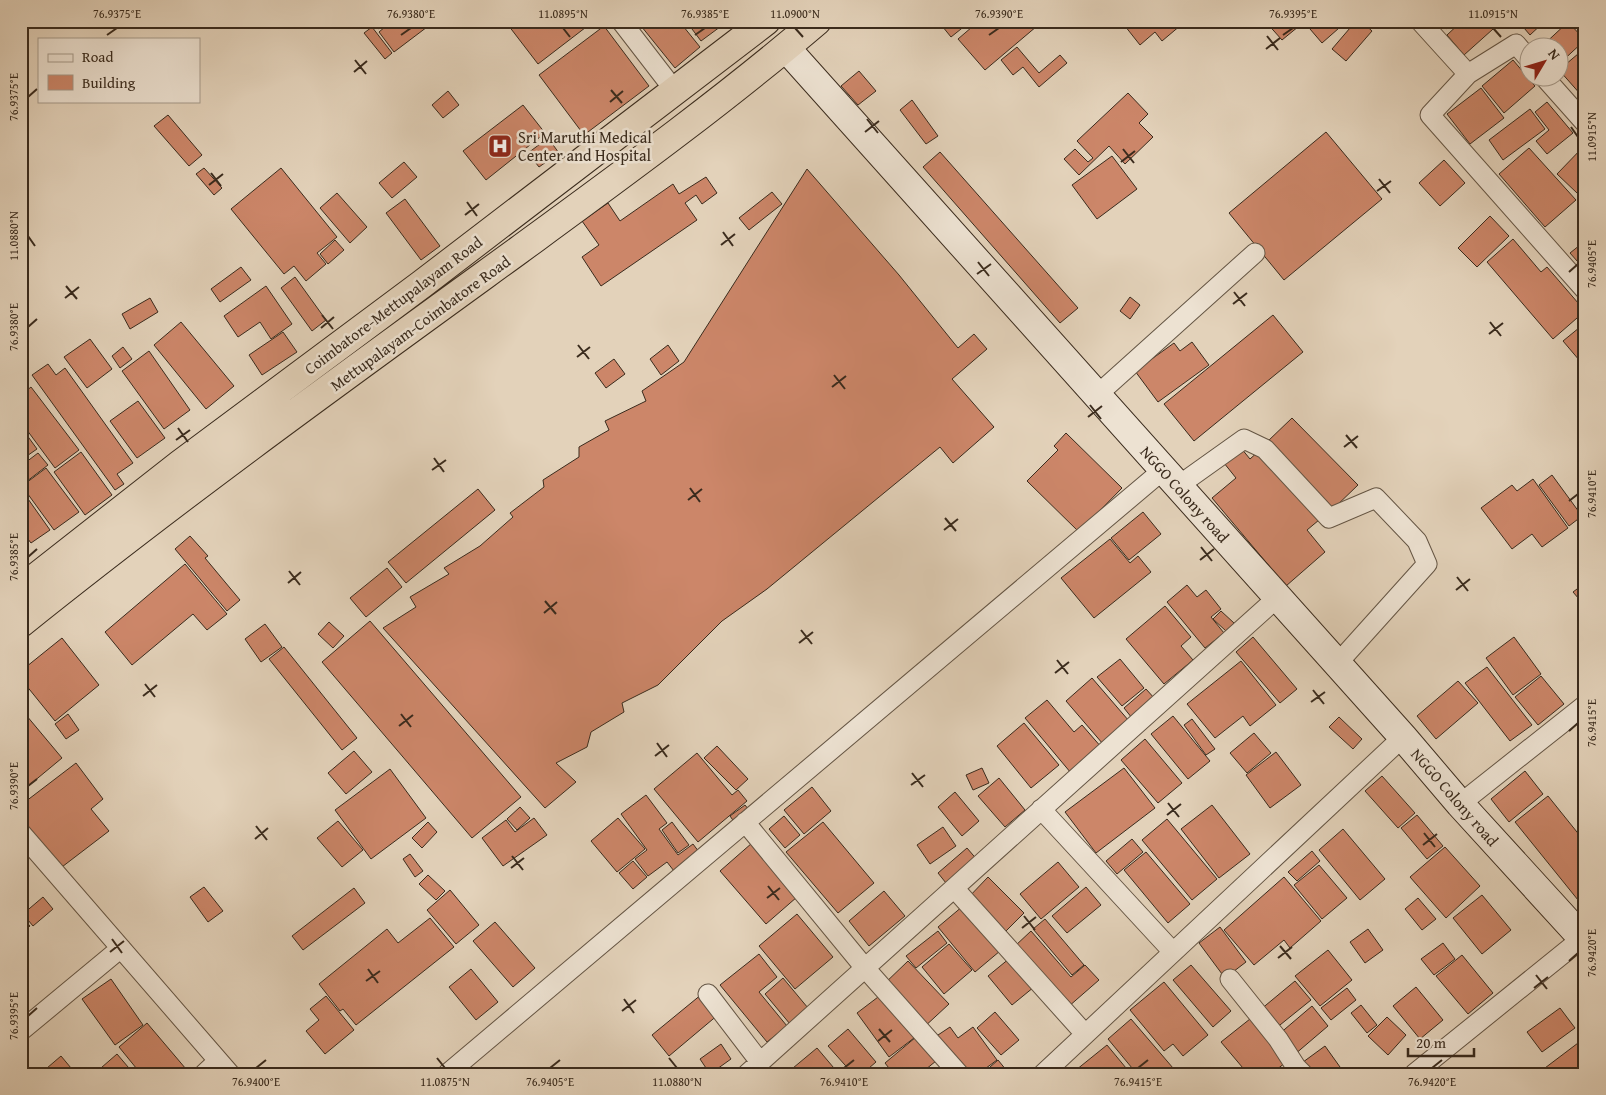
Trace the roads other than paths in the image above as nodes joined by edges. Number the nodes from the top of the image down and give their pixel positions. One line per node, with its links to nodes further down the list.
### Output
1 (621, 21): 9 (street)
2 (817, 21): 6 (highway, Mettupalayam-Coimbatore Road)
3 (1420, 21): 7 (street)
4 (765, 22): 6 (highway); 9 (highway, Coimbatore-Mettupalayam Road)
5 (1518, 46): 7 (street)
6 (786, 48): 13 (street, NGGO Colony road); 17 (highway, Mettupalayam-Coimbatore Road)
7 (1468, 74): 12 (street)
8 (1554, 88): 10 (street)
9 (675, 91): 15 (highway, Coimbatore-Mettupalayam Road)
10 (1585, 123)
11 (1256, 253): 13 (street)
12 (1585, 290)
13 (1097, 395): 14 (street, NGGO Colony road)
14 (1171, 478): 16 (street, NGGO Colony road); 18 (street); 23 (street)
15 (25, 579)
16 (1278, 597): 18 (street, NGGO Colony road); 22 (street)
17 (21, 623)
18 (1337, 664): 20 (street, NGGO Colony road)
19 (1585, 704): 21 (street)
20 (1403, 737): 21 (street, NGGO Colony road); 28 (street)
21 (1460, 804): 26 (street, NGGO Colony road)
22 (1041, 810): 25 (street); 28 (street)
23 (745, 822): 29 (street); 36 (street)
24 (21, 832): 27 (street)
25 (954, 888): 29 (street); 33 (street)
26 (1584, 938): 41 (street)
27 (121, 948): 32 (street); 34 (street)
28 (1173, 952): 33 (street)
29 (865, 968): 35 (street); 38 (street)
30 (1230, 979): 40 (street)
31 (708, 994): 35 (street)
32 (21, 1031)
33 (1084, 1034): 39 (street)
34 (224, 1067): 37 (street)
35 (753, 1068)
36 (454, 1072)
37 (204, 1074)
38 (959, 1074)
39 (1043, 1074)
40 (1303, 1074)
41 (1414, 1074)

